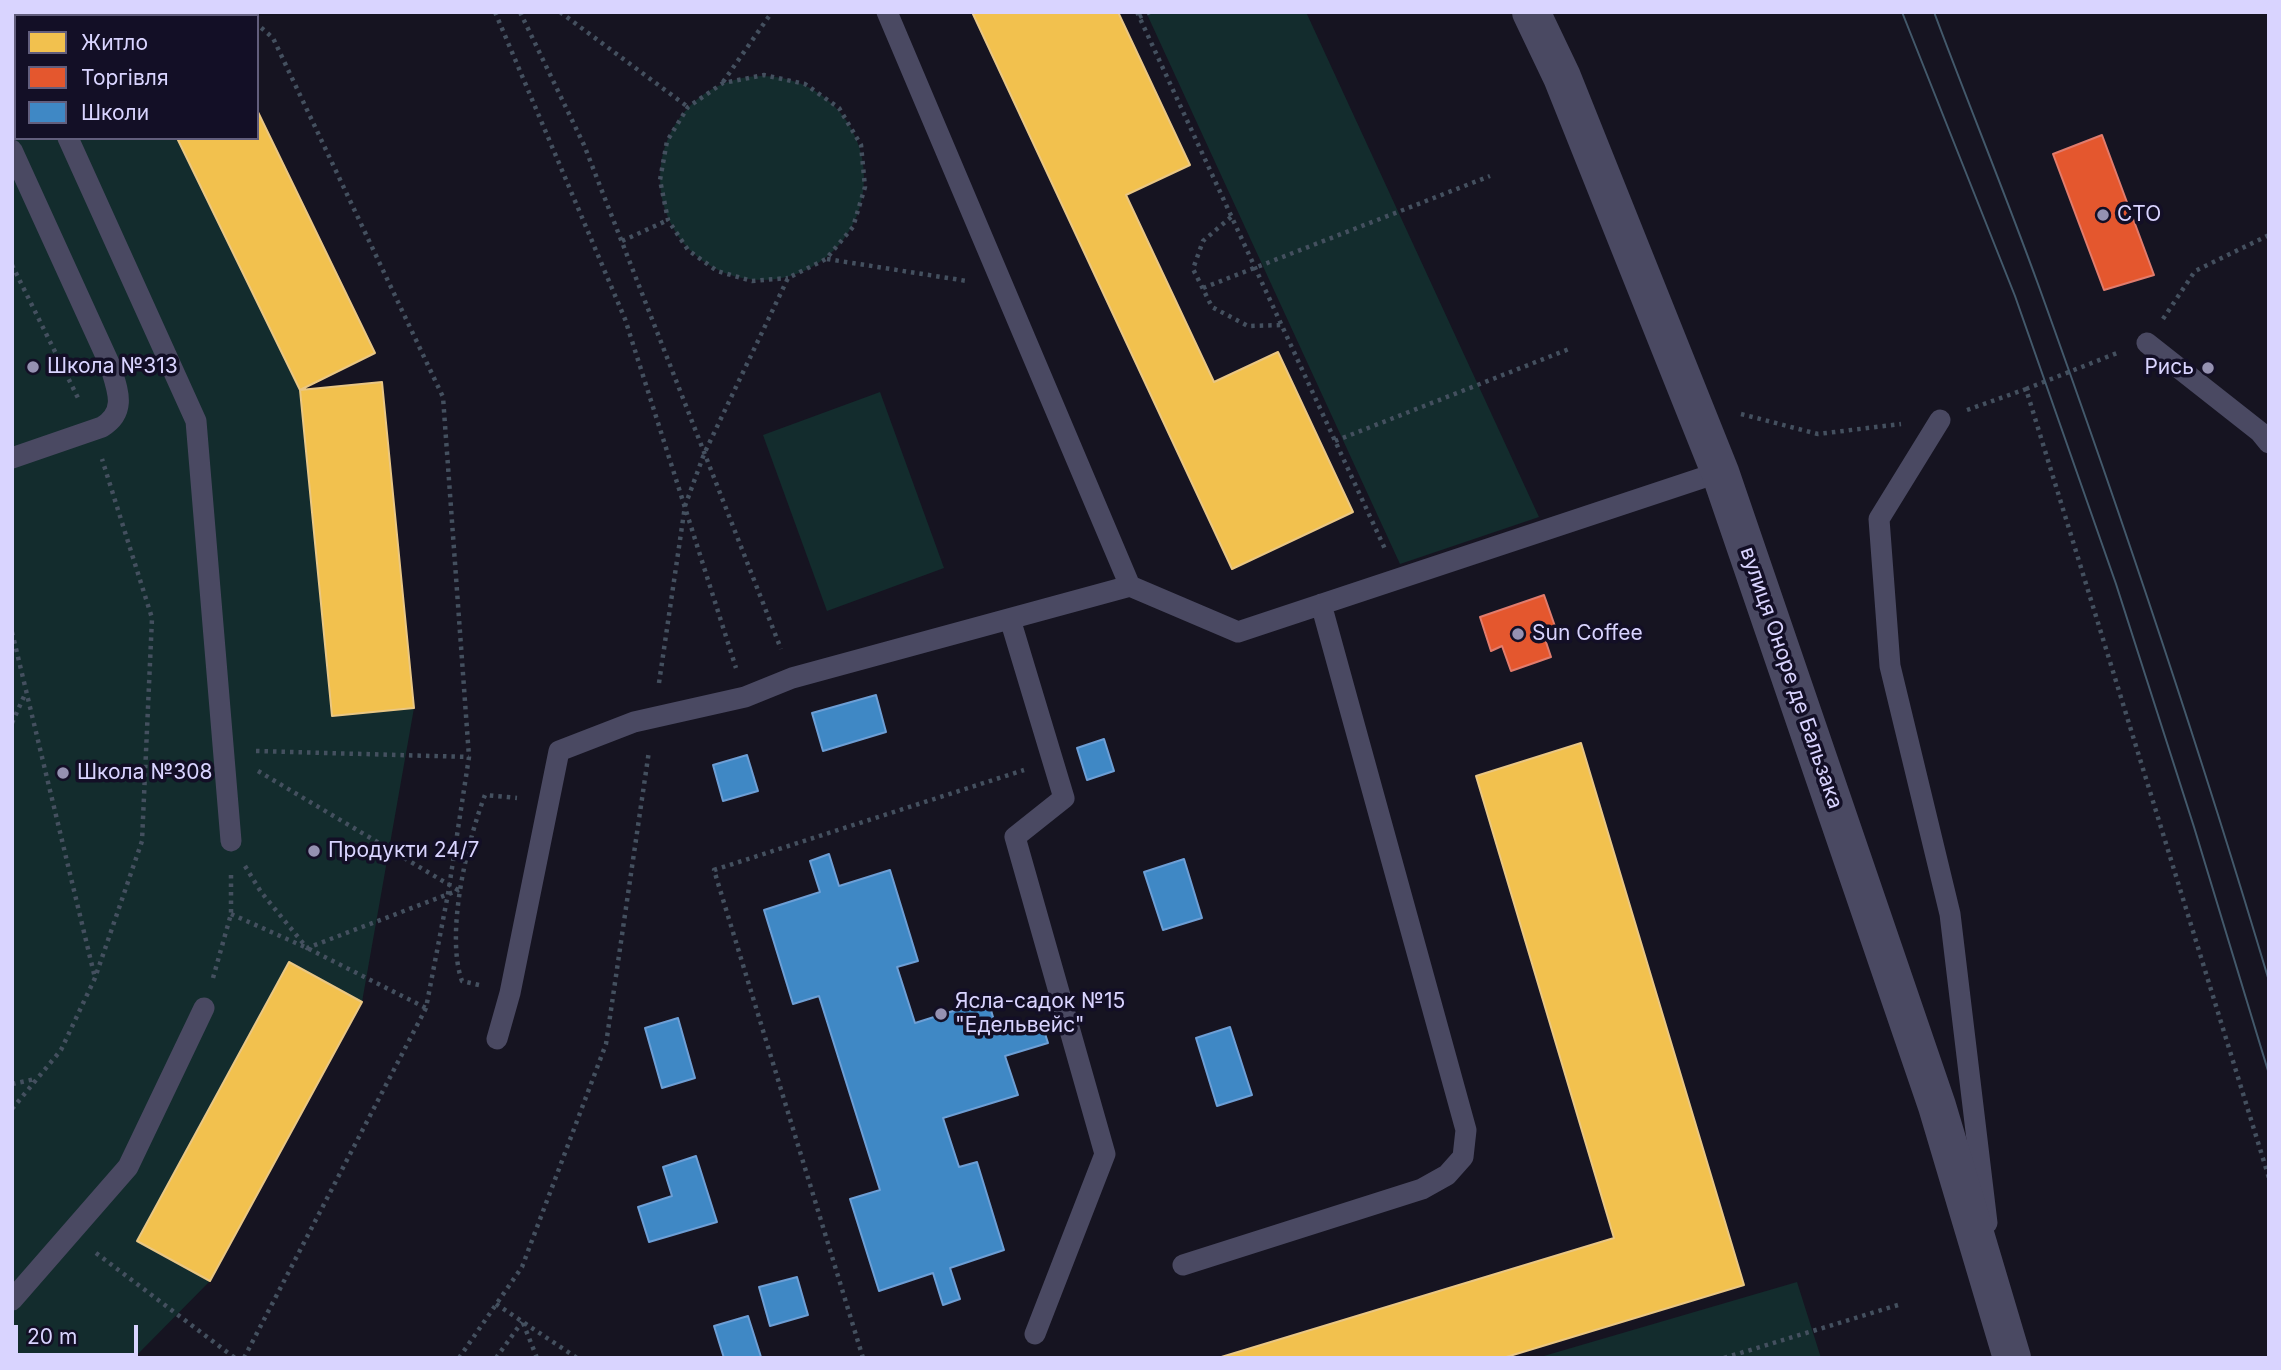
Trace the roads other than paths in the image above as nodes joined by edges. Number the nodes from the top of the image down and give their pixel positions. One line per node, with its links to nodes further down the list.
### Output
1 (887, 12): 10 (lane)
2 (1531, 12): 9 (street, вулиця Оноре де Бальзака)
3 (69, 140): 13 (lane)
4 (12, 150): 8 (lane)
5 (2147, 343): 7 (lane)
6 (1940, 420): 18 (lane)
7 (2269, 443)
8 (12, 458)
9 (1720, 472): 11 (lane); 18 (street, вулиця Оноре де Бальзака)
10 (1130, 586): 11 (lane); 12 (lane)
11 (1321, 604): 16 (lane)
12 (1010, 619): 15 (lane); 19 (lane)
13 (231, 841)
14 (204, 1008): 17 (lane)
15 (497, 1039)
16 (1183, 1265)
17 (12, 1300)
18 (1997, 1305): 20 (street, вулиця Оноре де Бальзака)
19 (1035, 1334)
20 (2012, 1358)

